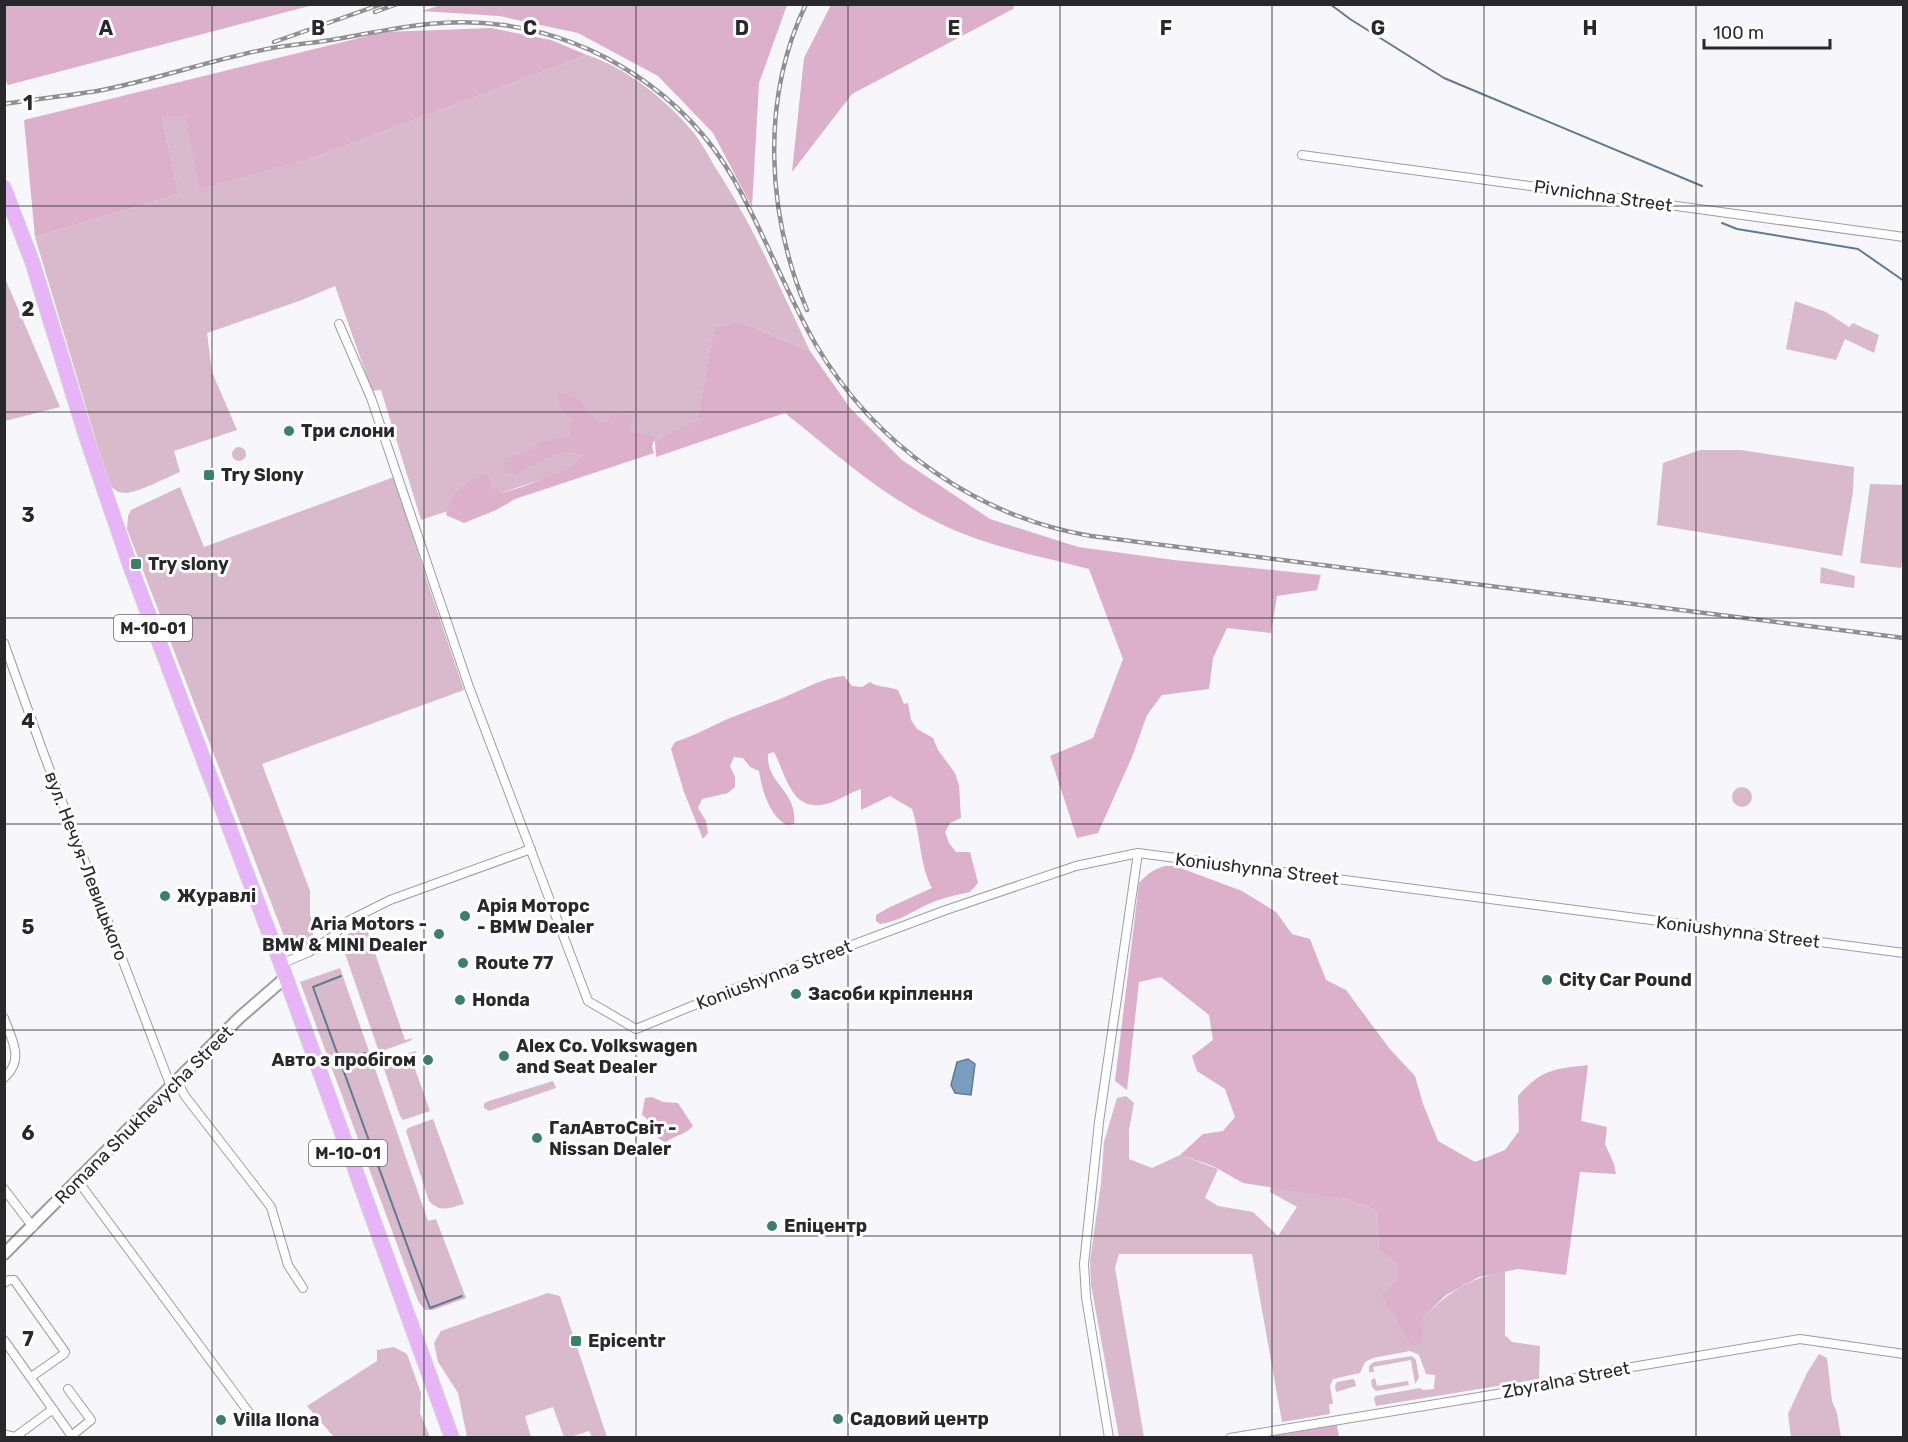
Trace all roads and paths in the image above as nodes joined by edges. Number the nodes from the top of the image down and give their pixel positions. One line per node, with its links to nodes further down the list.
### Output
1 (1302, 155): 3 (street, Pivnichna Street)
2 (4, 188): 9 (highway, М-10-01)
3 (1904, 237)
4 (339, 324): 6 (street)
5 (4, 643): 13 (street, вул. Нечуя-Левицького)
6 (531, 849): 7 (street, Koniushynna Street); 9 (street)
7 (1138, 854): 8 (street, Koniushynna Street); 29 (street)
8 (1904, 954)
9 (280, 964): 10 (highway, М-10-01)
10 (285, 978): 13 (main road, Romana Shukhevycha Street); 28 (highway, М-10-01)
11 (4, 1018): 12 (street)
12 (4, 1078)
13 (174, 1084): 14 (main road, Romana Shukhevycha Street); 19 (street, вул. Нечуя-Левицького)
14 (78, 1181): 16 (main road, Romana Shukhevycha Street); 25 (street)
15 (4, 1189): 16 (street)
16 (33, 1227): 17 (main road, Romana Shukhevycha Street)
17 (4, 1254)
18 (4, 1284): 22 (street)
19 (303, 1288)
20 (4, 1340): 22 (street)
21 (1904, 1354): 30 (street, Zbyralna Street)
22 (30, 1377): 24 (street)
23 (68, 1389): 27 (street)
24 (53, 1409): 26 (street); 27 (street)
25 (253, 1418)
26 (4, 1434)
27 (70, 1436)
28 (452, 1437)
29 (1109, 1437)
30 (1230, 1437)

